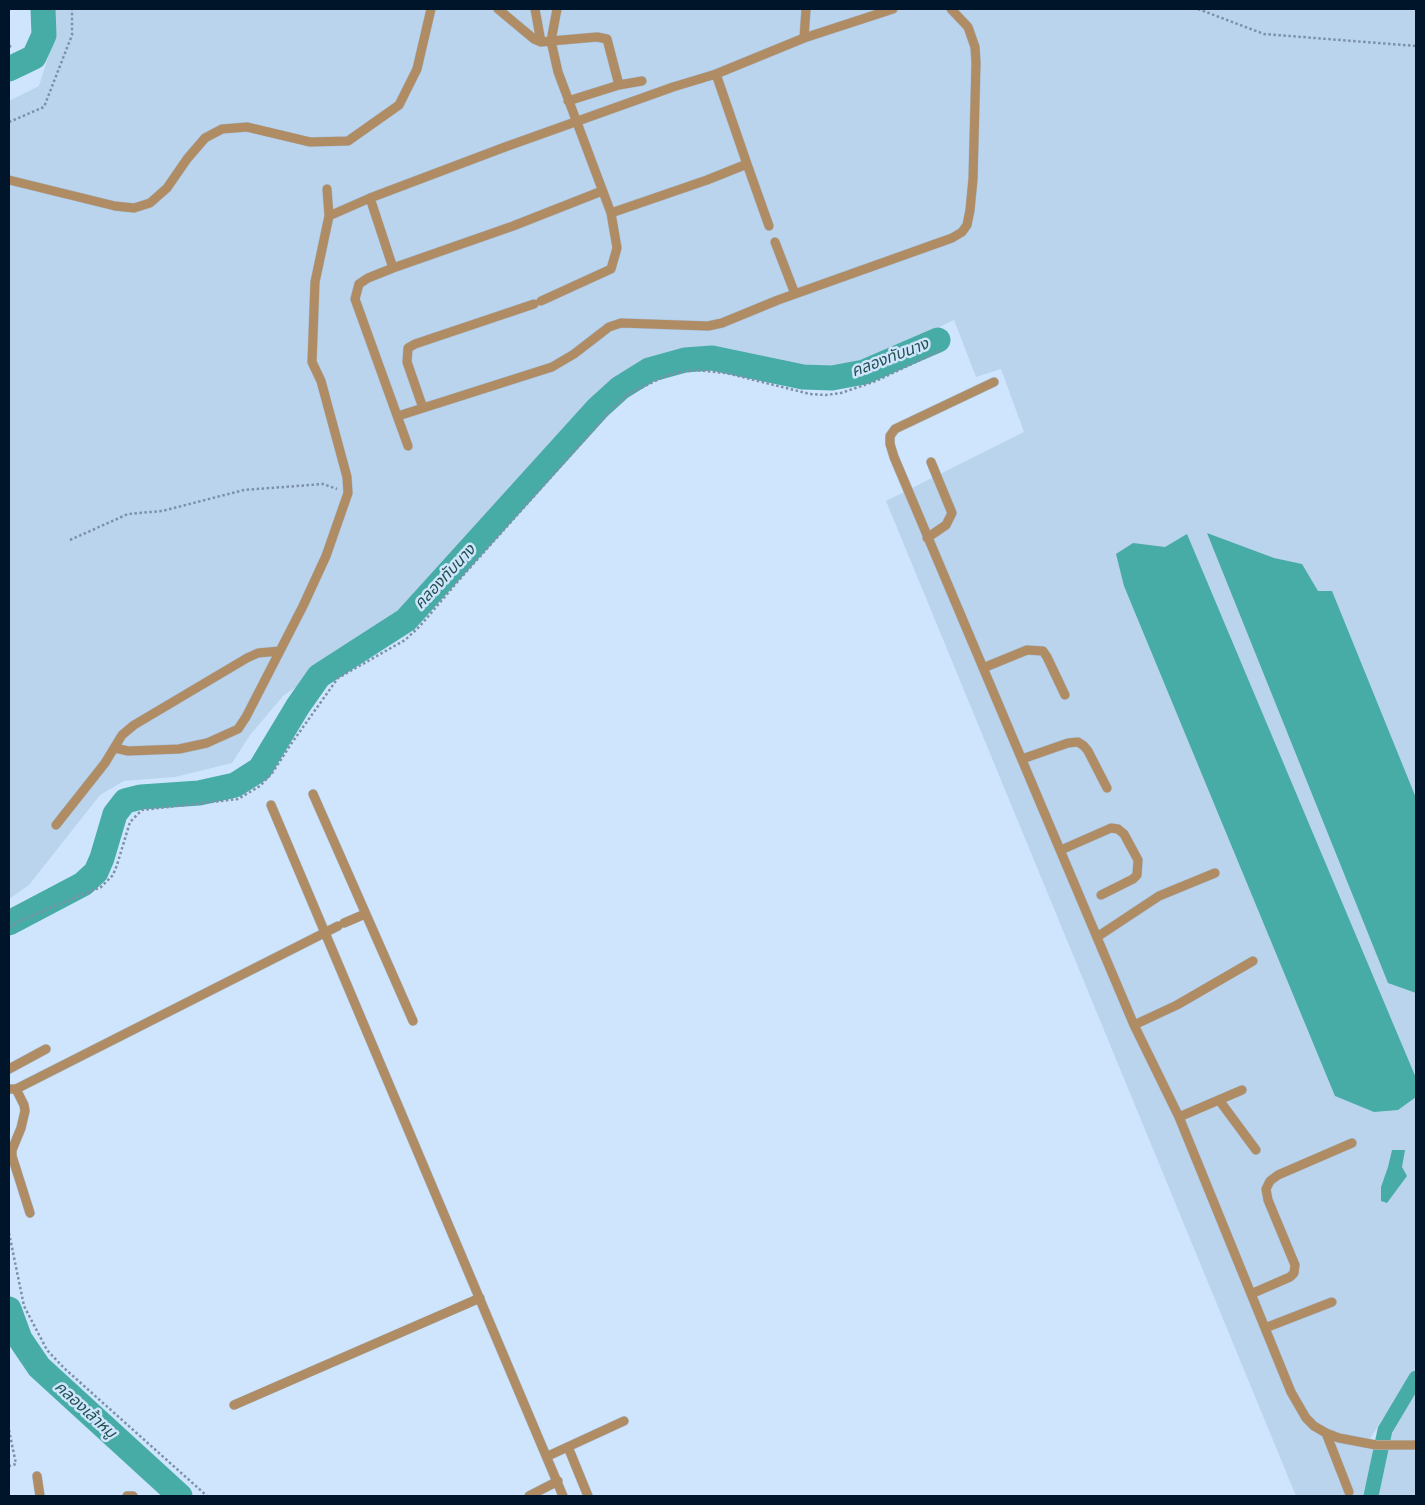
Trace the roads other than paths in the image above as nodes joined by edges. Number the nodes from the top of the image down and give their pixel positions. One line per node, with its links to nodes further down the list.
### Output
1 (431, 9): 17 (lane)
2 (498, 9): 10 (lane)
3 (536, 9): 10 (lane)
4 (557, 9): 9 (lane)
5 (806, 9): 8 (lane)
6 (893, 9): 8 (lane)
7 (951, 9): 24 (lane)
8 (804, 38): 11 (lane)
9 (551, 41): 10 (lane); 13 (lane); 14 (lane)
10 (541, 42)
11 (716, 74): 15 (lane); 16 (lane)
12 (642, 81): 13 (lane)
13 (619, 85): 14 (lane)
14 (568, 101): 15 (lane)
15 (576, 122): 19 (lane); 20 (lane)
16 (747, 164): 21 (lane); 24 (lane)
17 (9, 180)
18 (327, 189): 22 (lane)
19 (602, 191): 21 (lane); 23 (lane)
20 (370, 198): 22 (lane); 23 (lane)
21 (611, 213): 26 (lane)
22 (329, 216): 31 (lane)
23 (393, 268): 27 (lane)
24 (795, 294): 26 (lane)
25 (994, 382): 30 (lane)
26 (423, 408): 27 (lane)
27 (398, 416): 28 (lane)
28 (408, 446)
29 (931, 462): 30 (lane)
30 (927, 538): 32 (lane)
31 (280, 651): 34 (lane); 34 (lane)
32 (983, 668): 33 (lane); 35 (lane)
33 (1065, 695)
34 (115, 748): 39 (lane)
35 (1022, 759): 36 (lane); 40 (lane)
36 (1107, 788)
37 (313, 794): 43 (lane)
38 (271, 805): 44 (lane)
39 (56, 825)
40 (1061, 850): 42 (lane); 45 (lane)
41 (1215, 873): 45 (lane)
42 (1100, 895)
43 (365, 914): 44 (lane); 47 (lane)
44 (325, 931): 51 (lane); 59 (lane)
45 (1097, 937): 48 (lane)
46 (1253, 961): 48 (lane)
47 (413, 1021)
48 (1134, 1025): 54 (lane)
49 (46, 1049): 50 (lane)
50 (9, 1068)
51 (12, 1089): 57 (lane)
52 (1242, 1090): 53 (lane)
53 (1219, 1100): 54 (lane); 56 (lane)
54 (1179, 1117): 58 (lane)
55 (1352, 1143): 58 (lane)
56 (1256, 1150)
57 (30, 1213)
58 (1251, 1294): 61 (lane)
59 (480, 1298): 62 (lane); 67 (lane)
60 (1332, 1302): 61 (lane)
61 (1265, 1328): 64 (lane)
62 (234, 1404)
63 (624, 1421): 66 (lane)
64 (1326, 1433): 65 (lane); 70 (lane)
65 (1416, 1445)
66 (568, 1447): 67 (lane); 76 (lane)
67 (548, 1456): 69 (lane)
68 (36, 1476): 71 (lane)
69 (558, 1481): 74 (lane); 75 (lane)
70 (1350, 1492)
71 (40, 1496)
72 (127, 1496): 73 (lane)
73 (133, 1496)
74 (529, 1496)
75 (564, 1496)
76 (588, 1496)

